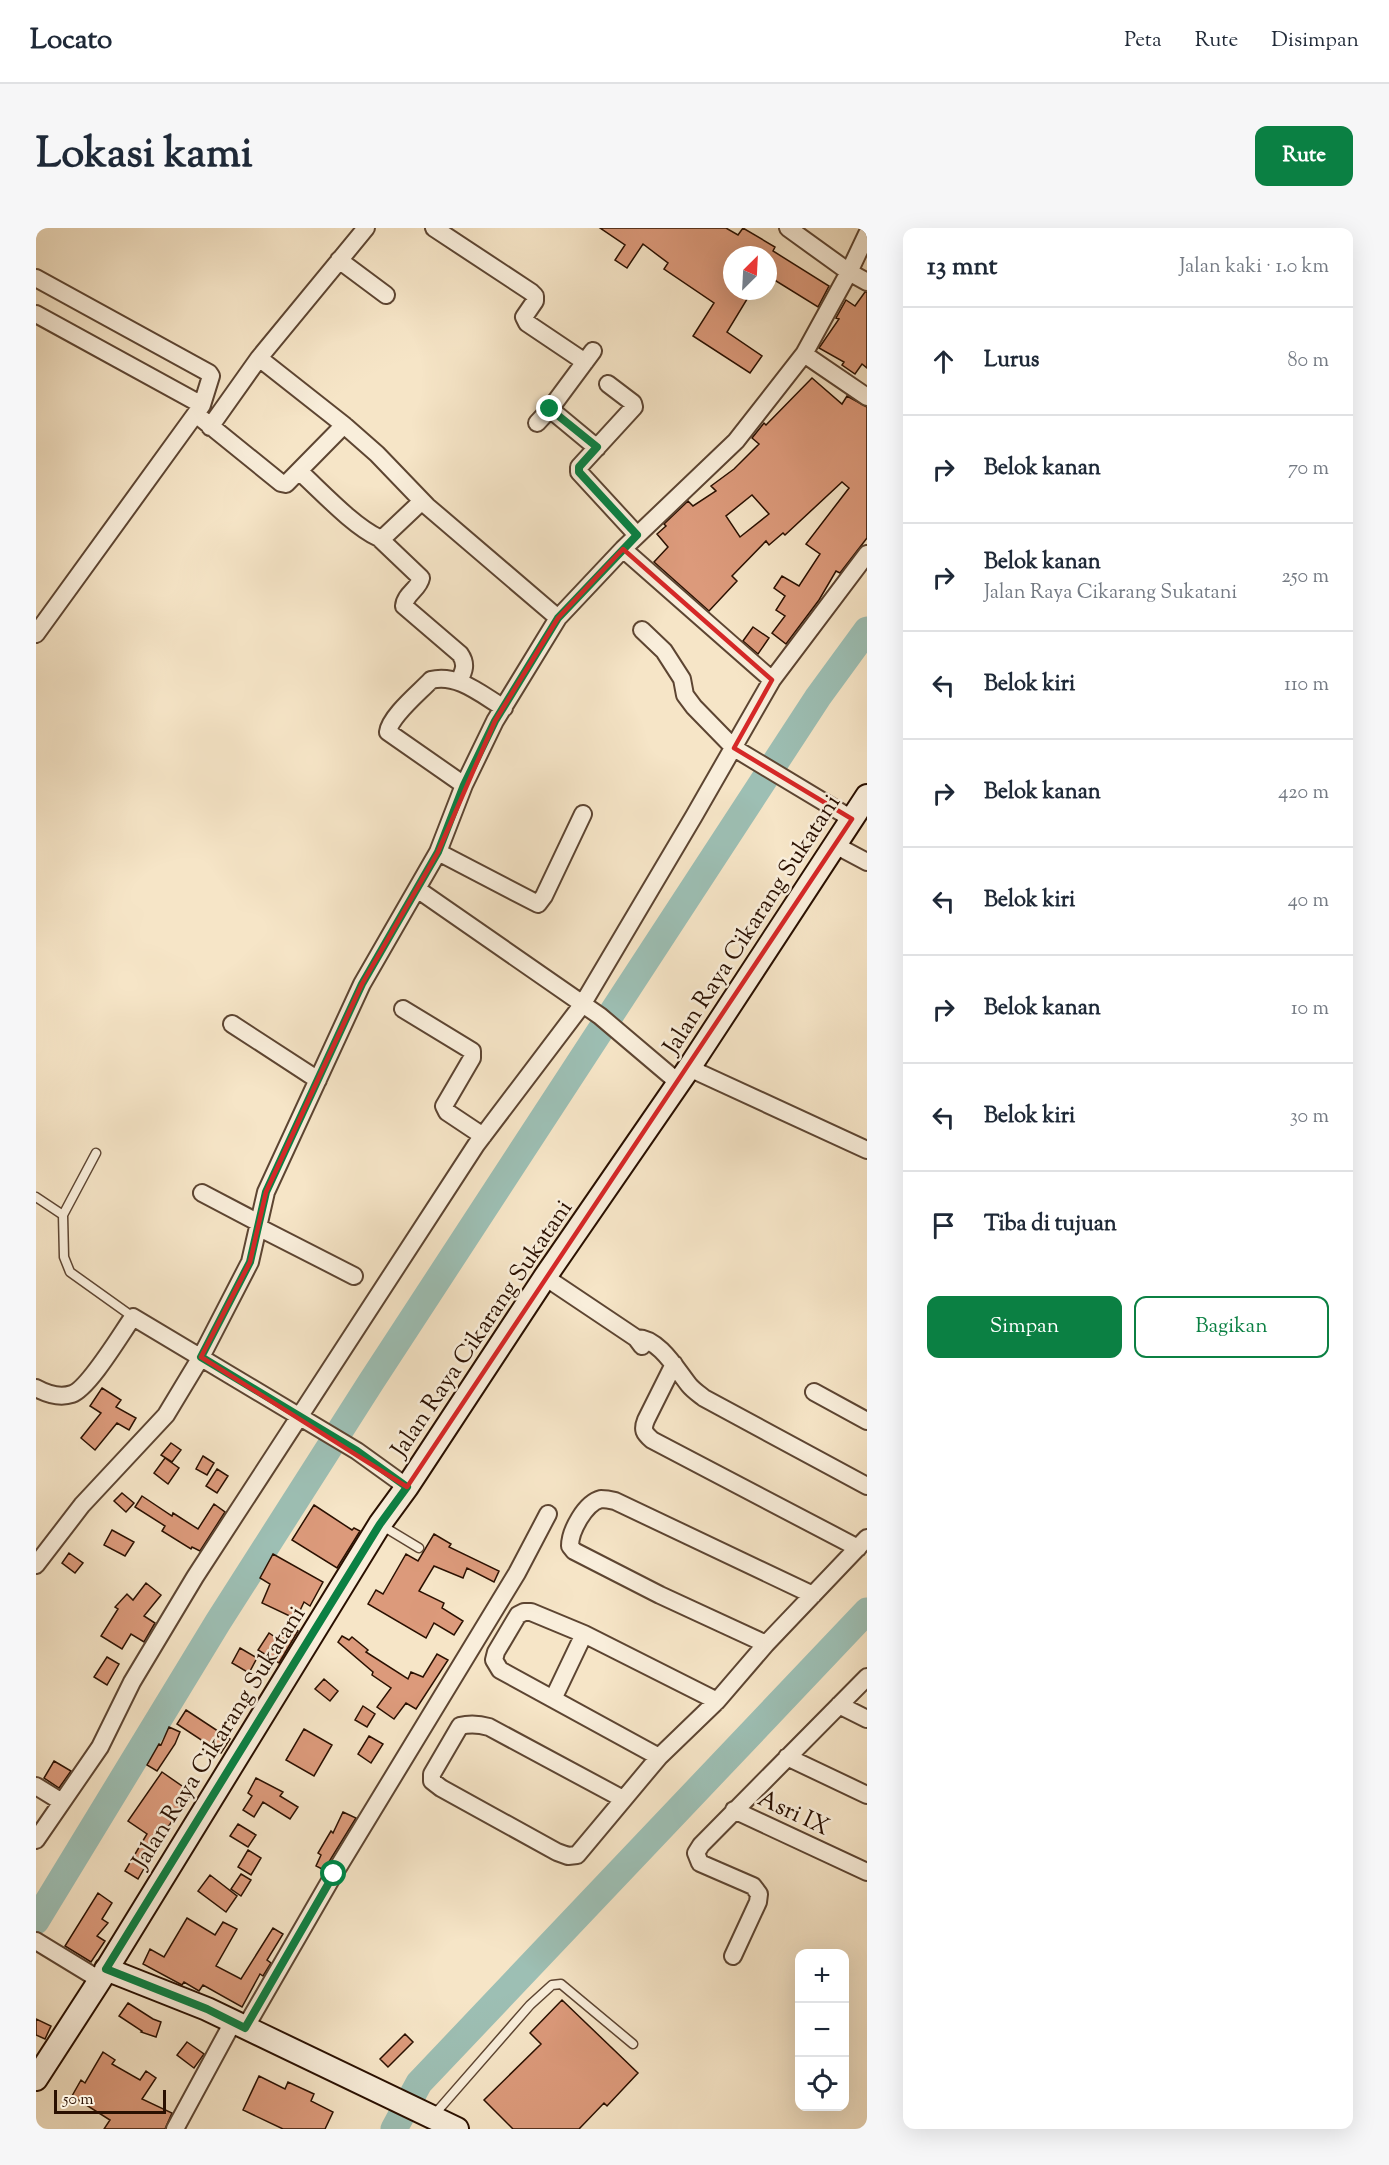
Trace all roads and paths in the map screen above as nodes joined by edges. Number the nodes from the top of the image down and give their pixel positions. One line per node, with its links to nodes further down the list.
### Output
1 (366, 228): 5 (street)
2 (434, 228): 16 (street)
3 (788, 228): 6 (street)
4 (867, 234): 6 (street)
5 (339, 260): 9 (street); 12 (street)
6 (849, 272): 8 (street); 11 (street)
7 (36, 278): 15 (street)
8 (867, 282)
9 (386, 296)
10 (36, 314): 15 (street)
11 (804, 354): 14 (street); 23 (street)
12 (259, 358): 18 (street); 19 (street)
13 (608, 384): 20 (street)
14 (867, 397)
15 (199, 409): 19 (street); 29 (street)
16 (550, 409): 17 (street); 20 (street)
17 (537, 423)
18 (344, 425): 21 (street); 22 (street)
19 (210, 427): 21 (street)
20 (597, 447): 23 (street)
21 (299, 471): 24 (street)
22 (422, 501): 24 (street); 27 (street)
23 (637, 535): 25 (street)
24 (379, 538): 31 (street)
25 (623, 549): 27 (street); 30 (street)
26 (867, 554): 30 (street)
27 (558, 618): 32 (street)
28 (642, 630): 33 (street)
29 (36, 634)
30 (772, 680): 33 (street)
31 (459, 681): 32 (street); 34 (street)
32 (504, 708): 34 (street)
33 (734, 748): 37 (street); 42 (street)
34 (464, 785): 39 (street)
35 (867, 796): 37 (main road, Jalan Raya Cikarang Sukatani)
36 (583, 814): 39 (street)
37 (852, 819): 38 (main road, Jalan Raya Cikarang Sukatani)
38 (835, 845): 40 (street); 45 (main road, Jalan Raya Cikarang Sukatani)
39 (438, 852): 41 (street)
40 (867, 862)
41 (417, 889): 42 (street); 46 (street)
42 (582, 1005): 45 (street); 47 (street)
43 (403, 1009): 47 (street)
44 (232, 1024): 46 (street)
45 (684, 1075): 48 (street); 55 (main road, Jalan Raya Cikarang Sukatani)
46 (318, 1080): 53 (street)
47 (483, 1136): 61 (street)
48 (867, 1150)
49 (96, 1154): 52 (lane)
50 (202, 1193): 53 (street)
51 (36, 1197): 52 (lane)
52 (63, 1215): 56 (lane)
53 (259, 1225): 54 (street); 57 (street)
54 (354, 1276)
55 (545, 1277): 58 (street); 64 (main road, Jalan Raya Cikarang Sukatani)
56 (133, 1317): 57 (street); 59 (street)
57 (201, 1357): 61 (street); 69 (street)
58 (669, 1360): 63 (street); 67 (street)
59 (36, 1388)
60 (814, 1392): 62 (street)
61 (301, 1418): 64 (street); 83 (street)
62 (867, 1421)
63 (867, 1486)
64 (407, 1487): 66 (main road, Jalan Raya Cikarang Sukatani)
65 (548, 1514): 90 (street)
66 (380, 1524): 68 (lane); 89 (main road, Jalan Raya Cikarang Sukatani)
67 (862, 1543): 70 (street)
68 (419, 1548)
69 (38, 1557)
70 (813, 1595): 72 (street); 72 (street)
71 (584, 1634): 74 (street); 74 (street); 75 (street)
72 (766, 1644): 75 (street)
73 (867, 1677): 76 (street)
74 (553, 1699): 78 (street)
75 (717, 1701): 78 (street)
76 (839, 1705): 77 (street); 79 (street)
77 (867, 1719)
78 (659, 1757): 82 (street)
79 (787, 1757): 81 (street); 84 (street)
80 (36, 1786): 83 (street)
81 (867, 1795)
82 (623, 1799): 82 (street)
83 (62, 1802): 85 (street)
84 (734, 1810): 86 (street, Asri IX); 88 (street)
85 (36, 1840)
86 (867, 1872)
87 (39, 1943): 89 (street)
88 (734, 1956)
89 (103, 1975): 90 (main road); 92 (main road, Jalan Raya Cikarang Sukatani)
90 (239, 2025): 93 (main road); 94 (street)
91 (633, 2044): 93 (lane)
92 (36, 2079)
93 (425, 2113): 95 (main road)
94 (175, 2129)
95 (457, 2129)

